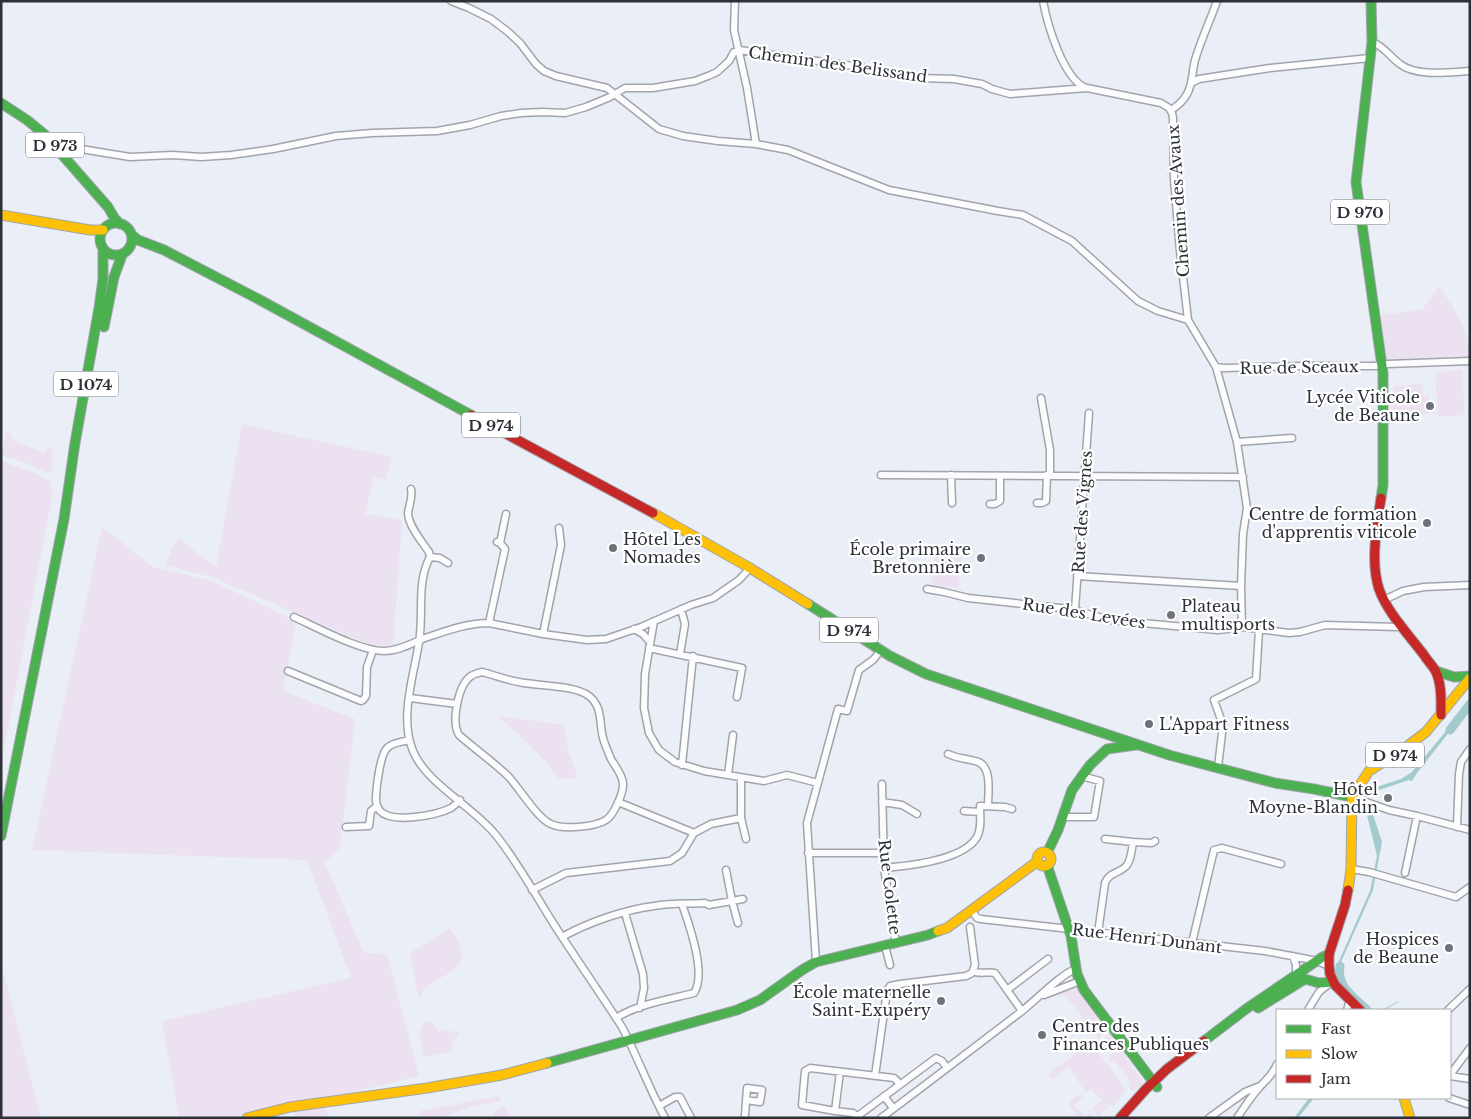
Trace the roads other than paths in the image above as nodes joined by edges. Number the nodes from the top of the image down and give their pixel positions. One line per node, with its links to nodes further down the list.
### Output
1 (451, 1): 13 (street)
2 (735, 1): 7 (street)
3 (1043, 1): 11 (street)
4 (1216, 1): 10 (street)
5 (1371, 1): 6 (main road, D 970)
6 (1372, 42): 8 (main road, D 970); 9 (street)
7 (740, 50): 11 (street, Chemin des Belissand); 13 (street, Chemin des Belissand); 16 (street)
8 (1370, 58): 10 (street); 29 (main road, D 970)
9 (1470, 71)
10 (1191, 82): 15 (street)
11 (1078, 86): 12 (street, Chemin des Belissand)
12 (1087, 88): 15 (street, Chemin des Avaux)
13 (615, 94): 16 (street); 17 (street, Chemin des Belissand)
14 (1, 103): 17 (main road, D 973)
15 (1171, 110): 27 (street, Chemin des Avaux)
16 (756, 144): 27 (street)
17 (60, 152): 18 (main road, D 973)
18 (98, 197): 20 (main road, D 973); 22 (main road, D 973)
19 (1, 215): 21 (main road)
20 (120, 224): 22 (main road); 23 (main road)
21 (55, 225): 22 (main road); 24 (main road)
22 (105, 228): 24 (main road)
23 (132, 235): 25 (main road); 26 (main road, D 974)
24 (102, 247): 25 (main road); 46 (main road, D 1074)
25 (126, 252): 26 (main road, D 974); 46 (main road, D 1074)
26 (173, 255): 50 (main road, D 974)
27 (1188, 320): 30 (street)
28 (1470, 361): 29 (street, Rue de Sceaux)
29 (1382, 366): 30 (street, Rue de Sceaux); 55 (main road, D 970)
30 (1216, 367): 34 (street)
31 (1041, 398): 37 (street)
32 (1089, 413): 39 (street, Rue des Vignes)
33 (1292, 438): 34 (street)
34 (1237, 442): 40 (street)
35 (881, 475): 36 (street)
36 (951, 475): 38 (street); 42 (street)
37 (1048, 475): 38 (street); 39 (street); 43 (street)
38 (1000, 476): 44 (street)
39 (1084, 476): 40 (street); 51 (street, Rue des Vignes)
40 (1243, 477): 53 (street)
41 (411, 489): 48 (street)
42 (952, 503)
43 (1037, 503)
44 (990, 504)
45 (506, 514): 60 (street)
46 (64, 519): 110 (main road, D 1074)
47 (559, 528): 65 (street)
48 (430, 557): 49 (street); 66 (street)
49 (448, 563)
50 (750, 568): 56 (street); 69 (main road, D 974)
51 (1077, 576): 53 (street); 57 (street, Rue des Vignes)
52 (1470, 585): 55 (street)
53 (1241, 586): 62 (street)
54 (927, 589): 57 (street, Rue des Levées)
55 (1384, 600): 61 (main road, D 970)
56 (681, 609): 59 (street); 70 (street)
57 (1075, 610): 62 (street, Rue des Levées)
58 (294, 617): 68 (street)
59 (654, 621): 63 (street); 67 (street)
60 (489, 623): 65 (street); 66 (street)
61 (1400, 625): 64 (street, Rue des Levées); 73 (main road, D 970)
62 (1242, 627): 64 (street, Rue des Levées)
63 (634, 629): 65 (street); 67 (street)
64 (1259, 630): 87 (street)
65 (543, 634)
66 (420, 641): 68 (street); 76 (street)
67 (649, 645): 70 (street); 86 (street)
68 (373, 650): 72 (street)
69 (881, 650): 80 (main road, D 974); 91 (street)
70 (680, 654): 71 (street)
71 (693, 656): 75 (street); 86 (street)
72 (288, 671)
73 (1436, 671): 74 (main road); 78 (main road)
74 (1470, 677): 78 (main road, D 974)
75 (737, 697)
76 (410, 698): 77 (street); 81 (street)
77 (457, 704): 95 (street); 95 (street)
78 (1441, 715): 93 (main road, D 974)
79 (732, 735): 88 (street)
80 (1111, 736): 82 (main road, D 974); 83 (main road)
81 (409, 740): 94 (street); 97 (street)
82 (1136, 745): 83 (main road); 87 (main road, D 974)
83 (1107, 749): 89 (main road)
84 (1470, 749): 107 (street)
85 (948, 754): 98 (street)
86 (682, 765): 88 (street)
87 (1218, 767): 93 (main road, D 974)
88 (728, 775): 90 (street)
89 (1081, 776): 104 (main road); 104 (street)
90 (741, 778): 91 (street); 105 (street)
91 (818, 783): 115 (street)
92 (882, 784): 96 (street, Rue Colette)
93 (1352, 797): 103 (street); 122 (main road)
94 (460, 800): 97 (street); 126 (street)
95 (618, 802): 109 (street)
96 (882, 802): 102 (street); 116 (street, Rue Colette)
97 (377, 806): 106 (street)
98 (988, 806): 99 (street); 101 (street)
99 (1012, 809)
100 (964, 812): 101 (street)
101 (980, 812): 121 (street)
102 (917, 814)
103 (1417, 816): 107 (street); 124 (street)
104 (1063, 817): 117 (main road)
105 (741, 818): 109 (street); 111 (street)
106 (346, 827)
107 (1458, 827): 108 (street)
108 (1470, 830)
109 (694, 833): 126 (street)
110 (1, 836)
111 (746, 839)
112 (1105, 840): 114 (street)
113 (1155, 841): 114 (street)
114 (1133, 842): 135 (street)
115 (808, 853): 116 (street); 145 (street)
116 (883, 853): 121 (street, Rue Colette)
117 (1047, 853): 118 (main road); 120 (main road)
118 (1038, 861): 120 (main road); 131 (main road)
119 (1281, 864): 138 (street)
120 (1047, 865): 134 (main road)
121 (884, 868): 137 (street, Rue Colette)
122 (1351, 869): 125 (street); 140 (main road)
123 (726, 870): 128 (street)
124 (1405, 874)
125 (1470, 887)
126 (532, 890): 136 (street)
127 (743, 900): 128 (street)
128 (732, 901): 129 (street); 132 (street)
129 (682, 904): 130 (street); 158 (street)
130 (625, 913): 136 (street); 158 (street)
131 (971, 915): 133 (street); 133 (street); 134 (street, Rue Henri Dunant); 137 (main road)
132 (738, 923)
133 (970, 927): 150 (street)
134 (1069, 929): 135 (street, Rue Henri Dunant); 148 (main road)
135 (1098, 933): 138 (street, Rue Henri Dunant)
136 (562, 937): 164 (street)
137 (896, 943): 139 (main road)
138 (1192, 943): 141 (street, Rue Henri Dunant)
139 (885, 946): 145 (main road); 146 (street)
140 (1329, 954): 144 (main road); 147 (main road)
141 (1293, 956): 143 (street, Rue Henri Dunant); 151 (street)
142 (1048, 959): 155 (street)
143 (1306, 959): 144 (street, Rue Henri Dunant); 149 (street)
144 (1317, 961): 147 (street, Rue Henri Dunant); 149 (main road)
145 (816, 962): 165 (main road)
146 (890, 965)
147 (1329, 966): 153 (main road)
148 (1076, 969): 152 (main road); 156 (street)
149 (1306, 969): 151 (main road)
150 (973, 971): 155 (street); 172 (street)
151 (1298, 978): 153 (main road); 175 (main road); 175 (main road)
152 (1080, 981): 156 (street); 175 (main road)
153 (1332, 982): 157 (main road); 159 (street)
154 (1470, 989): 162 (street)
155 (1007, 990): 163 (street)
156 (1040, 996): 163 (street)
157 (1350, 1000): 160 (street); 161 (main road)
158 (640, 1008): 164 (street)
159 (1309, 1009)
160 (1347, 1009)
161 (1359, 1009)
162 (1449, 1009)
163 (1022, 1010): 167 (street)
164 (616, 1018): 165 (street)
165 (629, 1040): 182 (street); 186 (main road)
166 (1470, 1048): 170 (street)
167 (947, 1068): 174 (street); 183 (street)
168 (840, 1072): 172 (street); 184 (street); 184 (street)
169 (1275, 1074): 176 (street)
170 (1451, 1074)
171 (1451, 1075): 173 (street)
172 (876, 1076): 174 (street)
173 (1470, 1079)
174 (900, 1084): 177 (street)
175 (1155, 1085): 191 (main road); 192 (main road)
176 (1261, 1085): 193 (street); 194 (street)
177 (884, 1096): 183 (street); 185 (street)
178 (1404, 1099): 195 (main road)
179 (1451, 1099): 181 (street)
180 (746, 1100): 189 (street)
181 (1470, 1104)
182 (659, 1106): 187 (street); 188 (street)
183 (893, 1108): 190 (street)
184 (835, 1111): 185 (street)
185 (856, 1117)
186 (247, 1118)
187 (665, 1118)
188 (691, 1118)
189 (745, 1118)
190 (880, 1118)
191 (1120, 1118)
192 (1128, 1118)
193 (1209, 1118)
194 (1237, 1118)
195 (1410, 1118)

